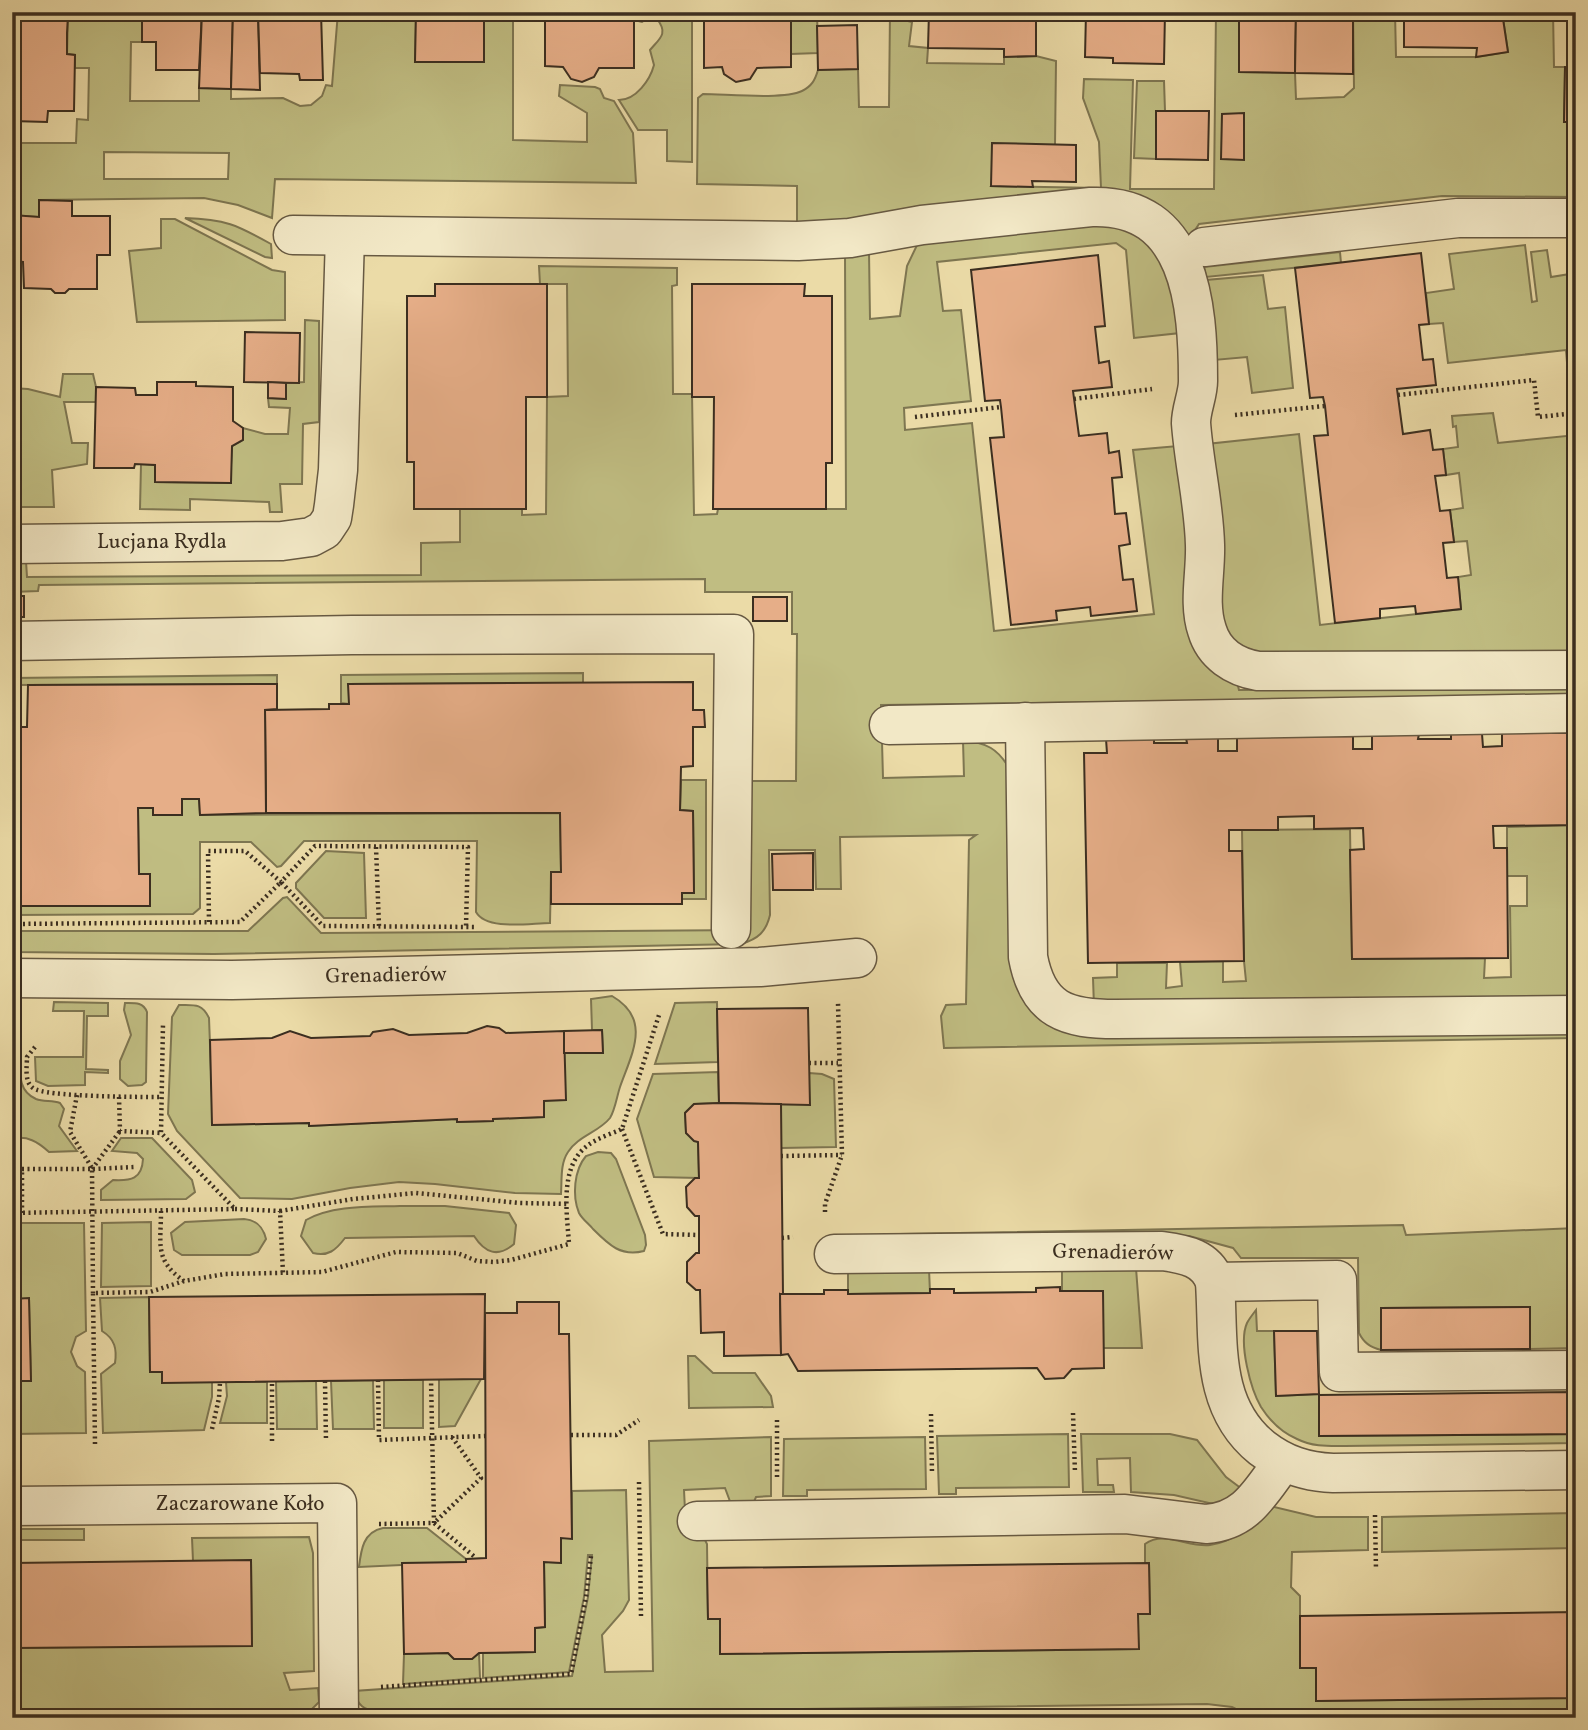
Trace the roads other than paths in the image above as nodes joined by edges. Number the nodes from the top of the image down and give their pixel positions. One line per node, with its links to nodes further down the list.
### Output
1 (1576, 218): 4 (street)
2 (293, 235): 3 (street)
3 (345, 236): 5 (street, Lucjana Rydla); 7 (street)
4 (1205, 247)
5 (12, 544)
6 (12, 641): 11 (street)
7 (1576, 670)
8 (1576, 713): 9 (street)
9 (1025, 722): 10 (street); 14 (street)
10 (889, 725)
11 (731, 929)
12 (857, 958): 13 (street, Grenadierów)
13 (12, 978)
14 (1576, 1015)
15 (834, 1254): 16 (street, Grenadierów)
16 (1215, 1282): 17 (street); 18 (street)
17 (1576, 1370)
18 (1283, 1462): 19 (street); 21 (street)
19 (1576, 1470)
20 (12, 1506): 22 (street, Zaczarowane Koło)
21 (697, 1521)
22 (339, 1702)

